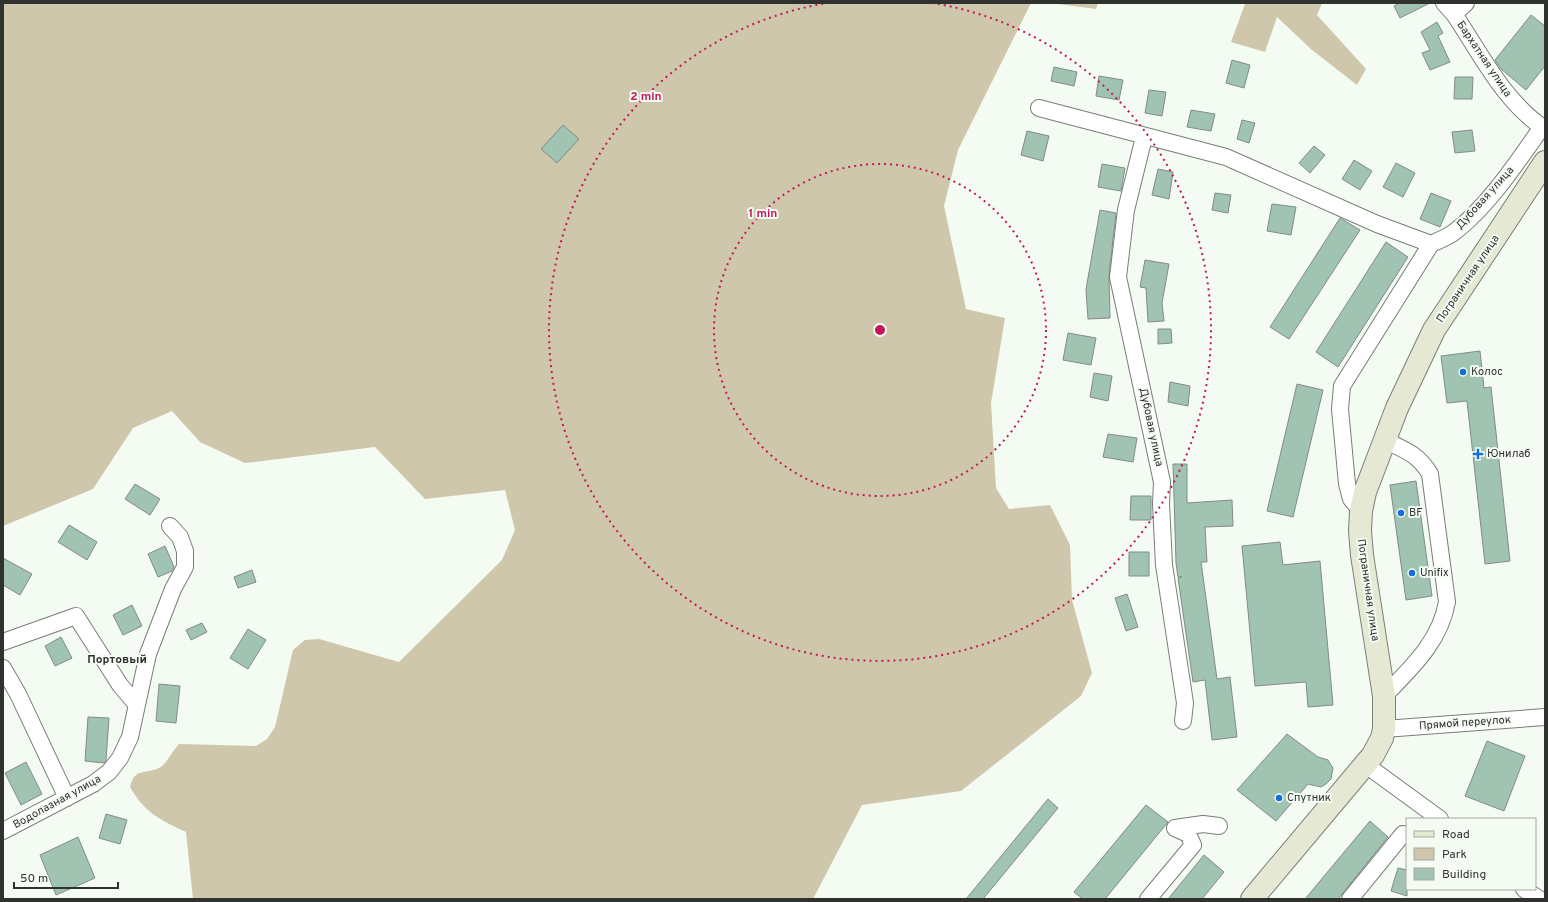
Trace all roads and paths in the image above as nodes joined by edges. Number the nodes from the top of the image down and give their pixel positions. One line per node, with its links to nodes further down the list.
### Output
1 (1466, 3): 2 (street)
2 (1449, 8): 4 (street, Бархатная улица)
3 (1039, 108): 5 (street)
4 (1543, 128): 7 (street, Дубовая улица)
5 (1144, 137): 7 (street); 16 (street, Дубовая улица)
6 (1545, 162): 8 (main road, Пограничная улица)
7 (1431, 244): 9 (street)
8 (1384, 440): 9 (main road, Пограничная улица); 13 (street)
9 (1361, 511): 13 (main road, Пограничная улица)
10 (170, 526): 14 (street, Водолазная улица)
11 (3, 642): 14 (street)
12 (3, 668): 19 (street)
13 (1384, 696): 17 (main road, Пограничная улица)
14 (137, 705): 19 (street, Водолазная улица)
15 (1545, 717): 17 (street, Прямой переулок)
16 (1183, 721)
17 (1384, 729): 18 (main road, Пограничная улица)
18 (1366, 764): 20 (street); 26 (main road, Пограничная улица)
19 (67, 798): 22 (street, Водолазная улица)
20 (1439, 818)
21 (1219, 826): 25 (street)
22 (3, 831)
23 (1406, 835): 27 (street)
24 (1526, 890): 28 (street)
25 (1148, 899)
26 (1252, 899)
27 (1350, 899)
28 (1539, 899)

